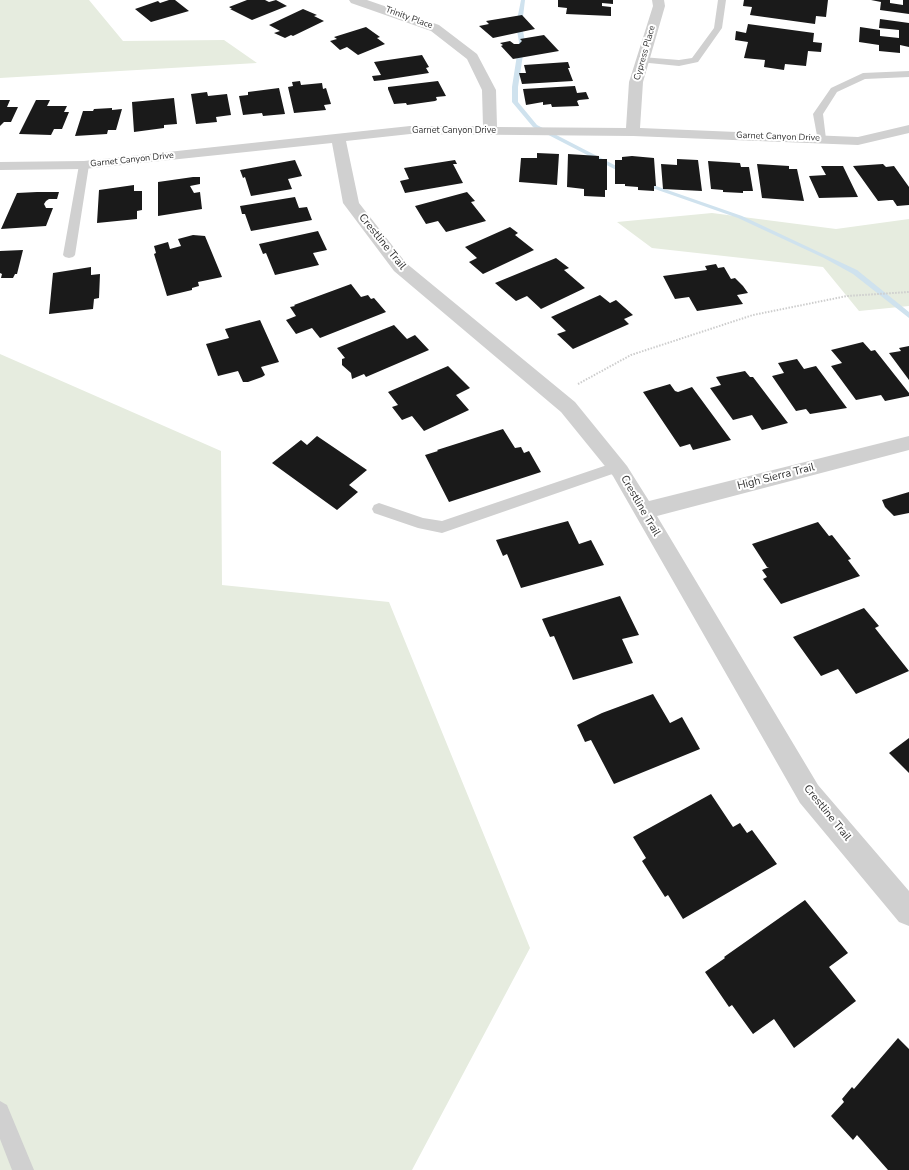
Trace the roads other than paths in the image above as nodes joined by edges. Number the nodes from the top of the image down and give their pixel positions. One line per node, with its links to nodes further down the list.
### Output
1 (355, 0): 7 (street, Trinity Place)
2 (658, 0): 4 (street, Cypress Place)
3 (722, 0): 4 (lane)
4 (642, 60): 8 (street, Cypress Place)
5 (909, 74): 10 (lane)
6 (909, 129): 10 (street, Garnet Canyon Drive)
7 (490, 131): 8 (street, Garnet Canyon Drive); 9 (street, Garnet Canyon Drive)
8 (633, 132): 10 (street, Garnet Canyon Drive)
9 (338, 138): 12 (street, Garnet Canyon Drive); 15 (street, Crestline Trail)
10 (821, 139)
11 (0, 166): 12 (street, Garnet Canyon Drive)
12 (84, 166): 13 (lane)
13 (69, 255)
14 (909, 443): 17 (street, High Sierra Trail)
15 (616, 467): 16 (lane); 17 (street, Crestline Trail)
16 (379, 510)
17 (643, 511): 18 (street, Crestline Trail)
18 (909, 912)
19 (0, 1112): 20 (lane)
20 (23, 1170)

